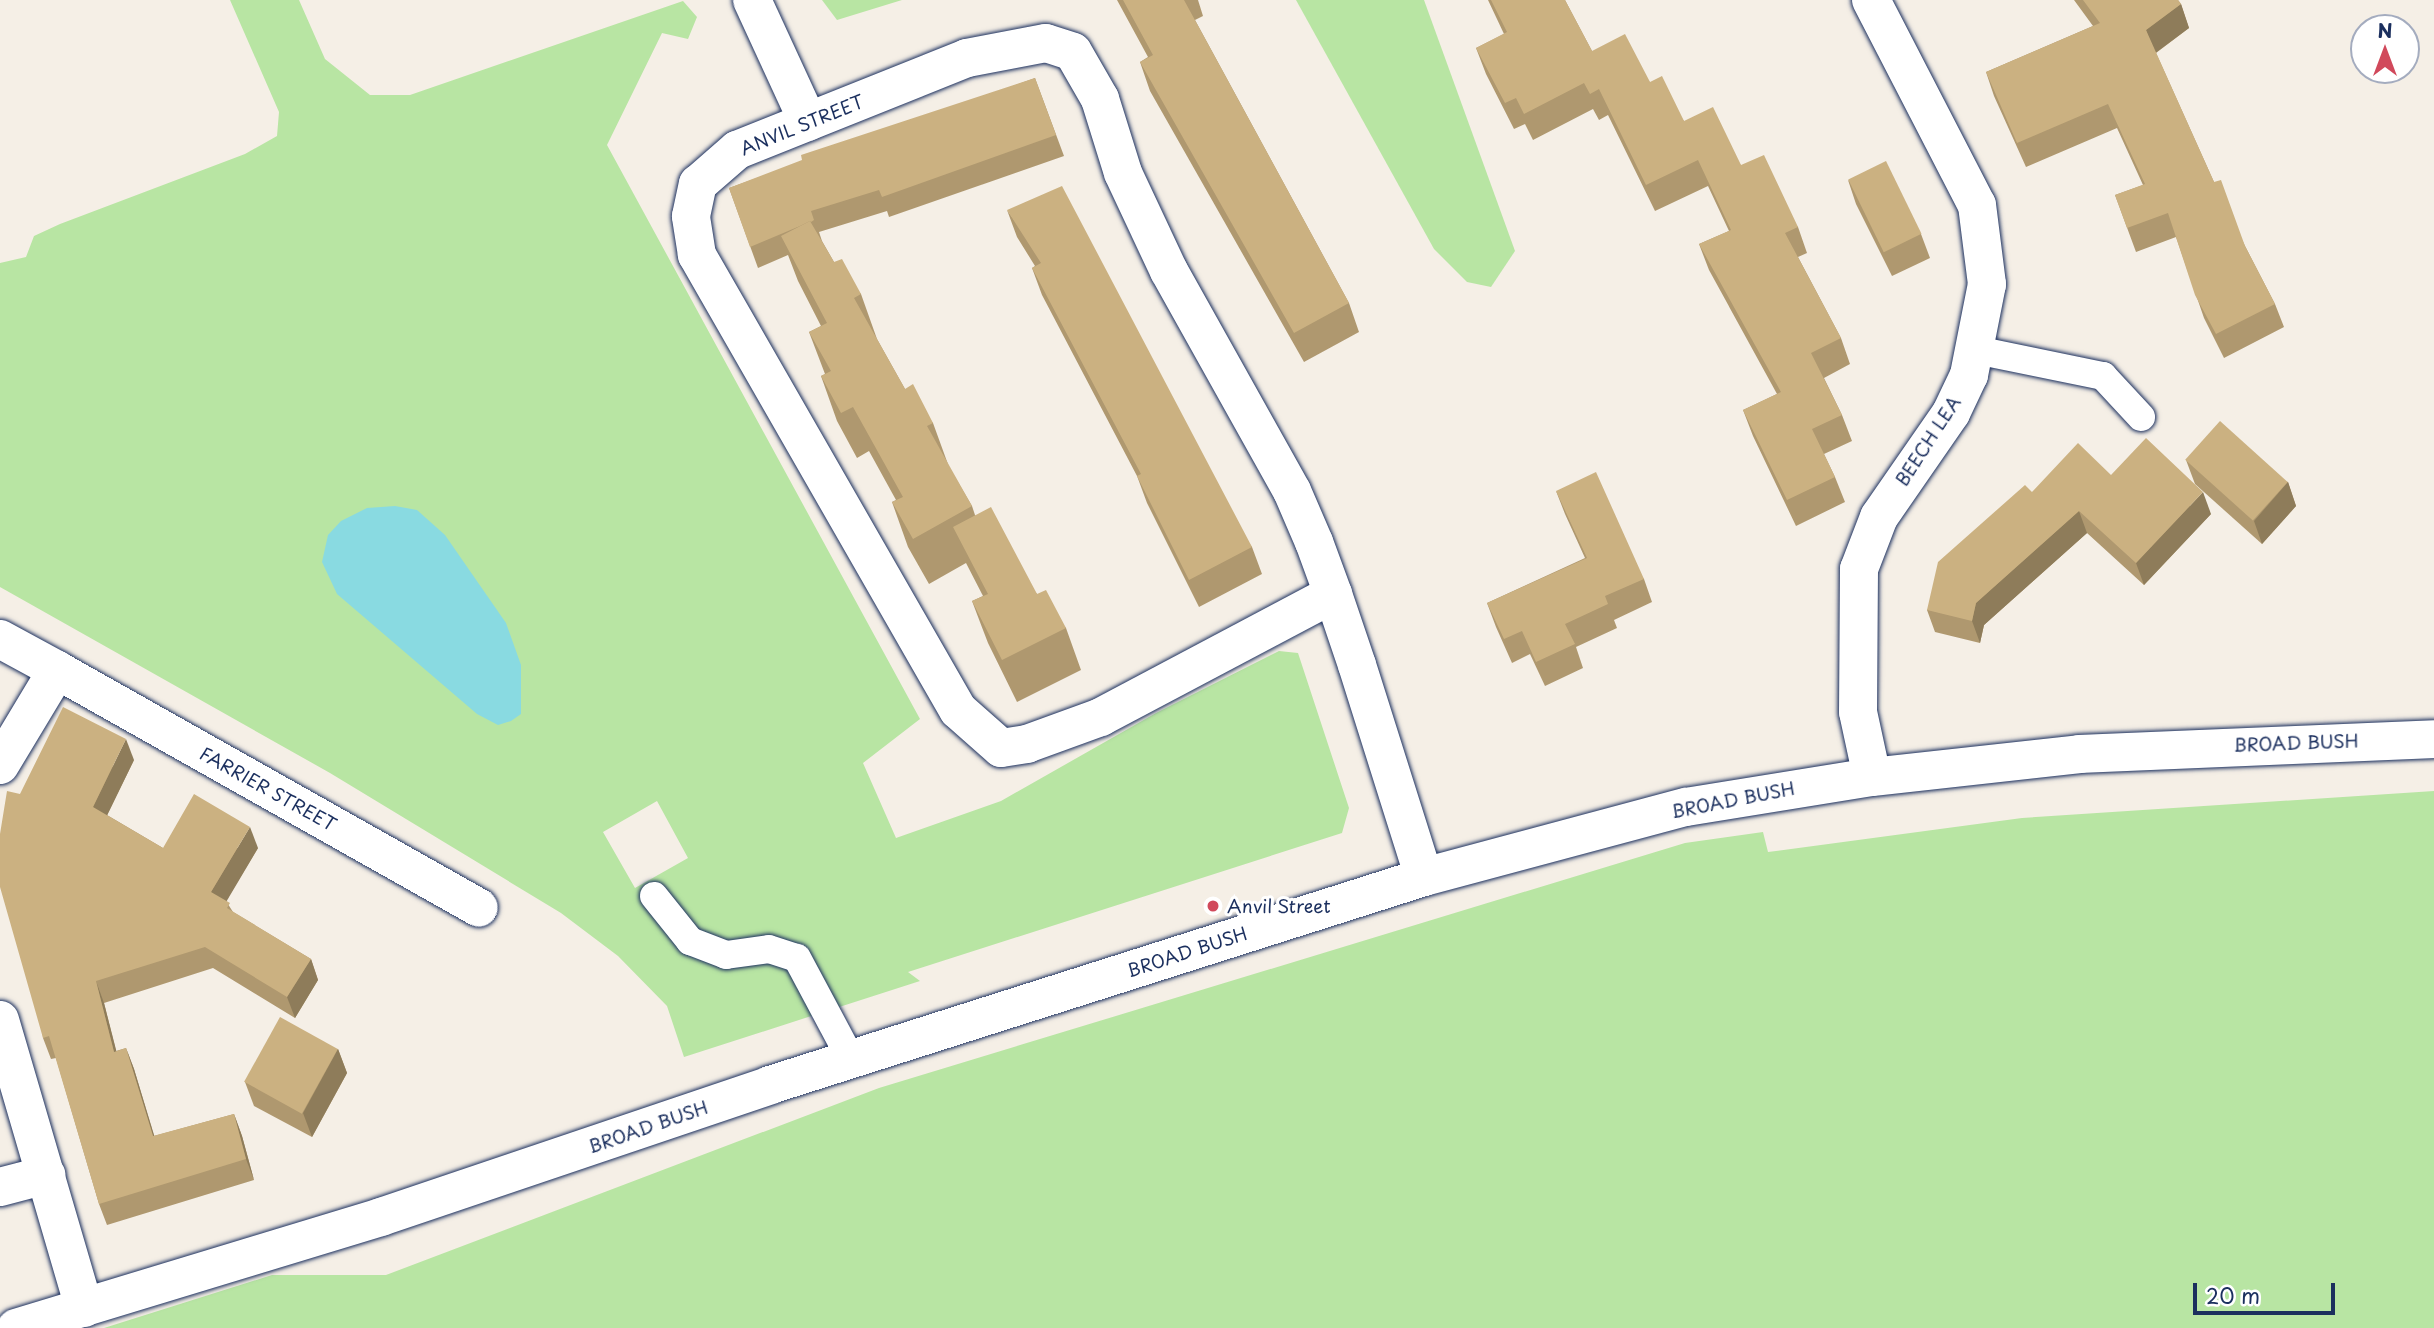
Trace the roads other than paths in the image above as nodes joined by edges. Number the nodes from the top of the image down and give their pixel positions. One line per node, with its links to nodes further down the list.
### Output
1 (752, 0): 3 (street)
2 (1871, 0): 4 (street, BEECH LEA)
3 (808, 122): 6 (street, ANVIL STREET); 6 (street, ANVIL STREET)
4 (1976, 351): 5 (lane); 11 (street, BEECH LEA)
5 (2141, 417)
6 (1333, 594): 12 (street, ANVIL STREET)
7 (0, 639): 8 (street, FARRIER STREET)
8 (57, 670): 10 (street); 14 (street, FARRIER STREET)
9 (2434, 739): 11 (street, BROAD BUSH)
10 (0, 765)
11 (1872, 776): 12 (street, BROAD BUSH)
12 (1424, 877): 16 (street, BROAD BUSH)
13 (654, 896): 16 (lane)
14 (479, 908)
15 (0, 1020): 17 (street)
16 (851, 1059): 19 (street, BROAD BUSH)
17 (46, 1175): 18 (street); 19 (street)
18 (0, 1187)
19 (84, 1308): 20 (street, BROAD BUSH)
20 (16, 1328)

